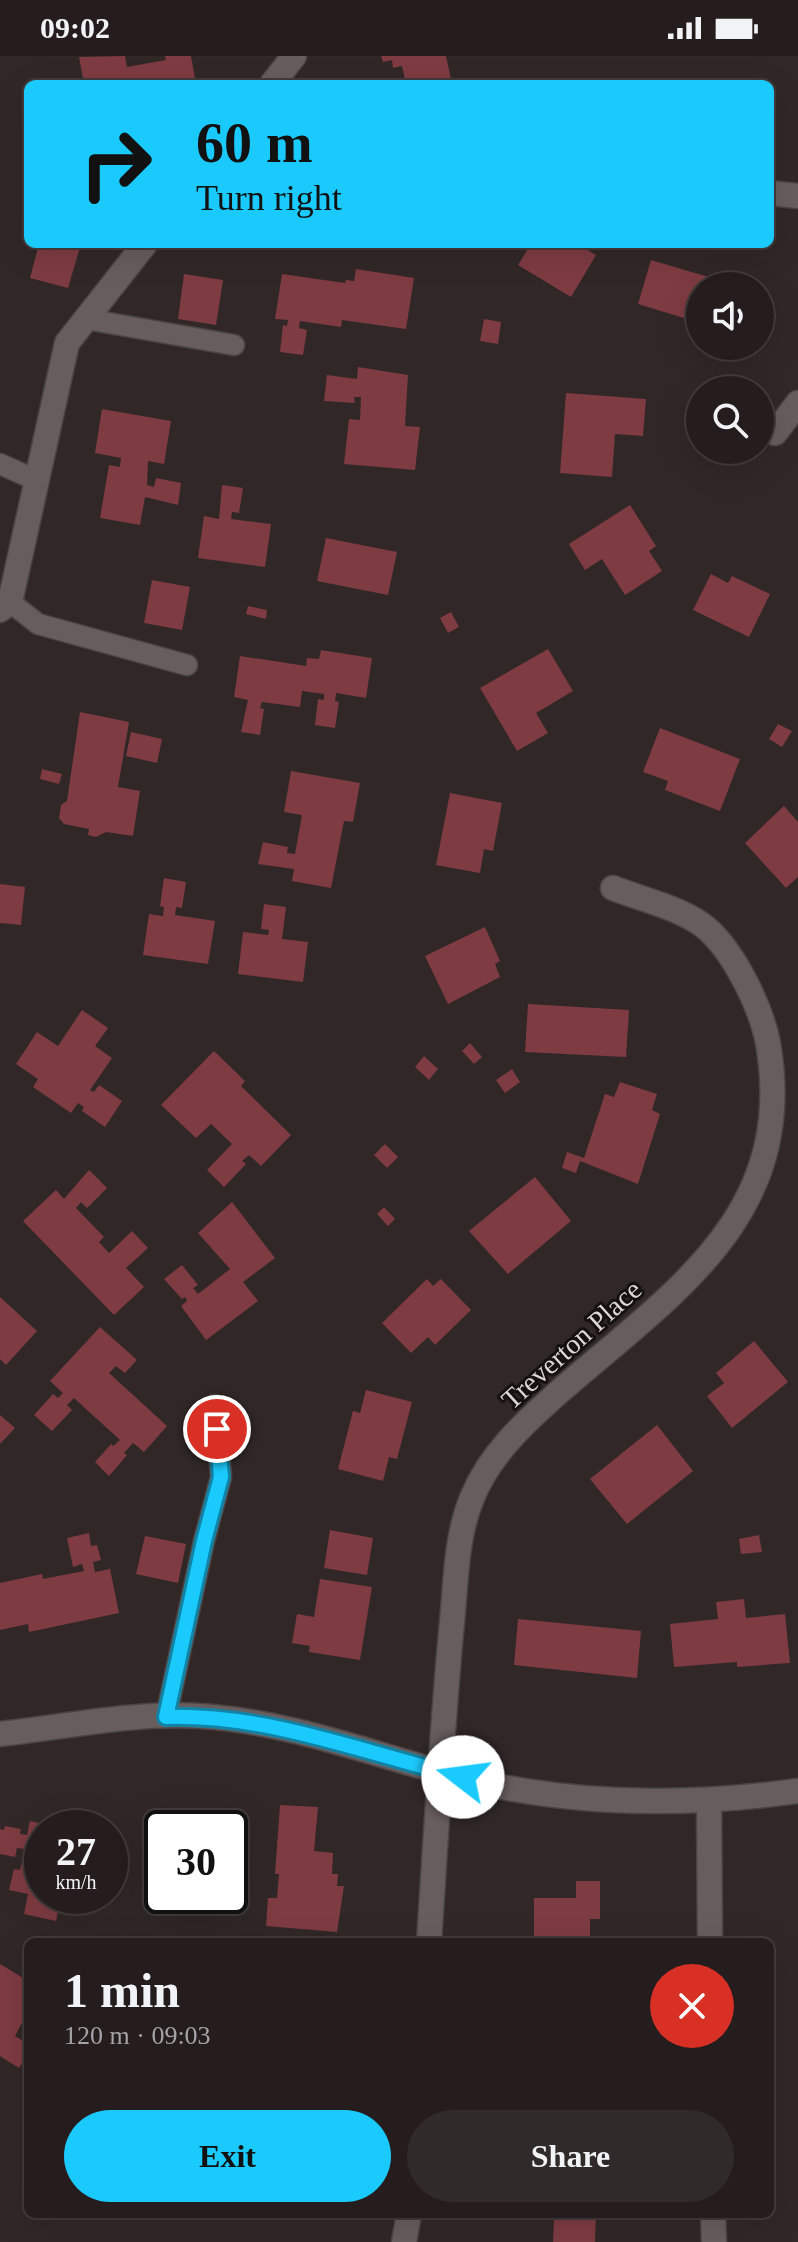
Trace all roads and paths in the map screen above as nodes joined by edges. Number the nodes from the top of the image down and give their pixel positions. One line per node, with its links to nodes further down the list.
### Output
1 (294, 56): 2 (street)
2 (275, 80)
3 (774, 193): 4 (street)
4 (798, 196)
5 (142, 248): 6 (street)
6 (86, 319): 7 (lane); 11 (street)
7 (234, 345)
8 (798, 403): 9 (street)
9 (775, 433)
10 (0, 464): 11 (lane)
11 (38, 481): 12 (street)
12 (5, 606): 13 (lane)
13 (187, 665)
14 (613, 888): 18 (street, Treverton Place)
15 (215, 1405): 16 (lane)
16 (166, 1717): 17 (street); 18 (street)
17 (0, 1734)
18 (439, 1771): 20 (street); 21 (street, Treverton Place)
19 (798, 1791): 20 (street)
20 (709, 1800): 22 (street)
21 (429, 1938)
22 (710, 1938)
23 (408, 2218): 25 (street)
24 (713, 2218): 26 (street)
25 (404, 2242)
26 (714, 2242)

